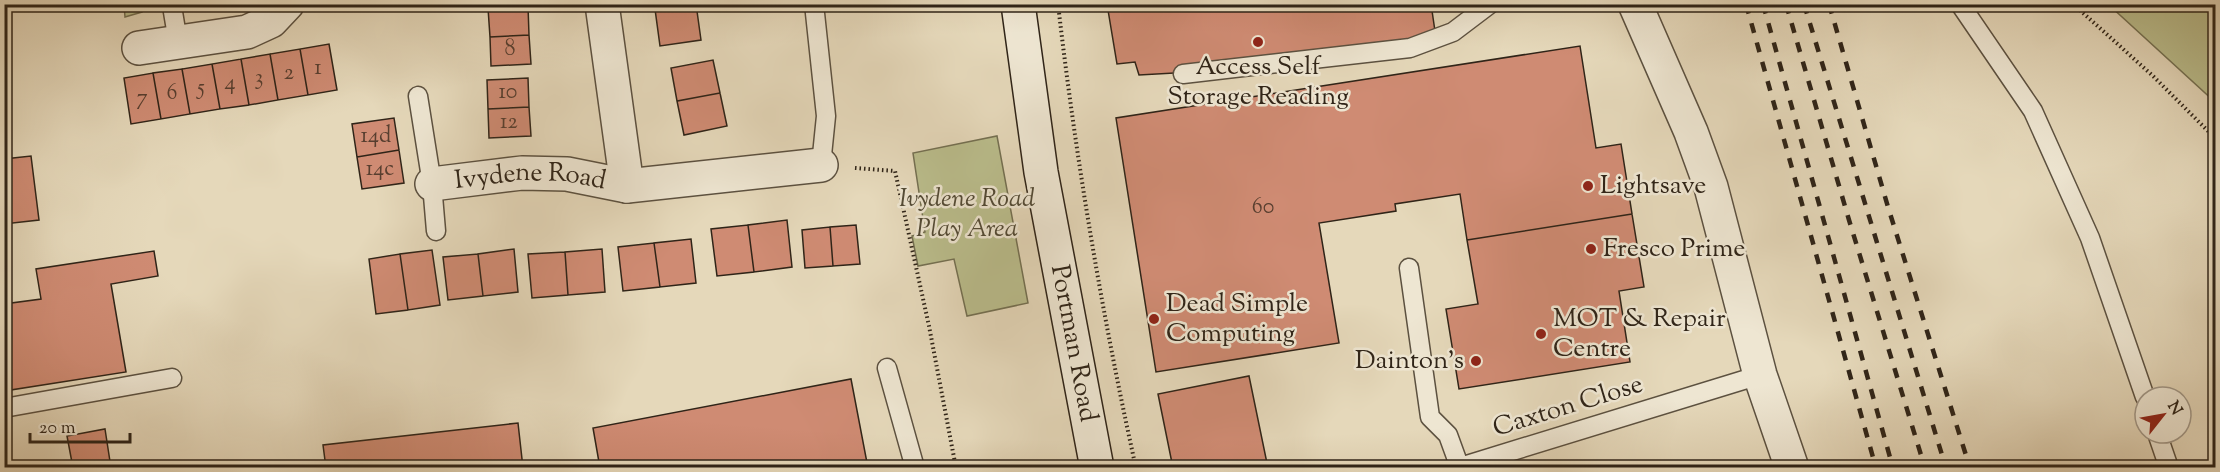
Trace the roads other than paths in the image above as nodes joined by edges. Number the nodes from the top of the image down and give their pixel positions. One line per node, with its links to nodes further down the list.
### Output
1 (287, 4): 9 (street)
2 (602, 4): 15 (street, Ivydene Road)
3 (814, 4): 13 (lane)
4 (1018, 4): 26 (street, Portman Road)
5 (1490, 4): 11 (lane)
6 (1635, 4): 19 (street)
7 (1960, 4): 21 (lane)
8 (172, 6): 9 (lane)
9 (178, 42): 10 (street)
10 (139, 48)
11 (1183, 74)
12 (418, 96): 14 (lane)
13 (821, 165): 15 (street, Ivydene Road)
14 (432, 184): 15 (street, Ivydene Road); 16 (lane)
15 (627, 186)
16 (436, 231)
17 (1409, 268): 24 (lane, Caxton Close)
18 (887, 368): 25 (lane)
19 (1760, 375): 24 (lane, Caxton Close); 27 (street)
20 (172, 378): 22 (lane)
21 (2141, 385)
22 (4, 408)
23 (2161, 445): 28 (lane)
24 (1460, 467)
25 (915, 468)
26 (1097, 468)
27 (1792, 468)
28 (2169, 468)

